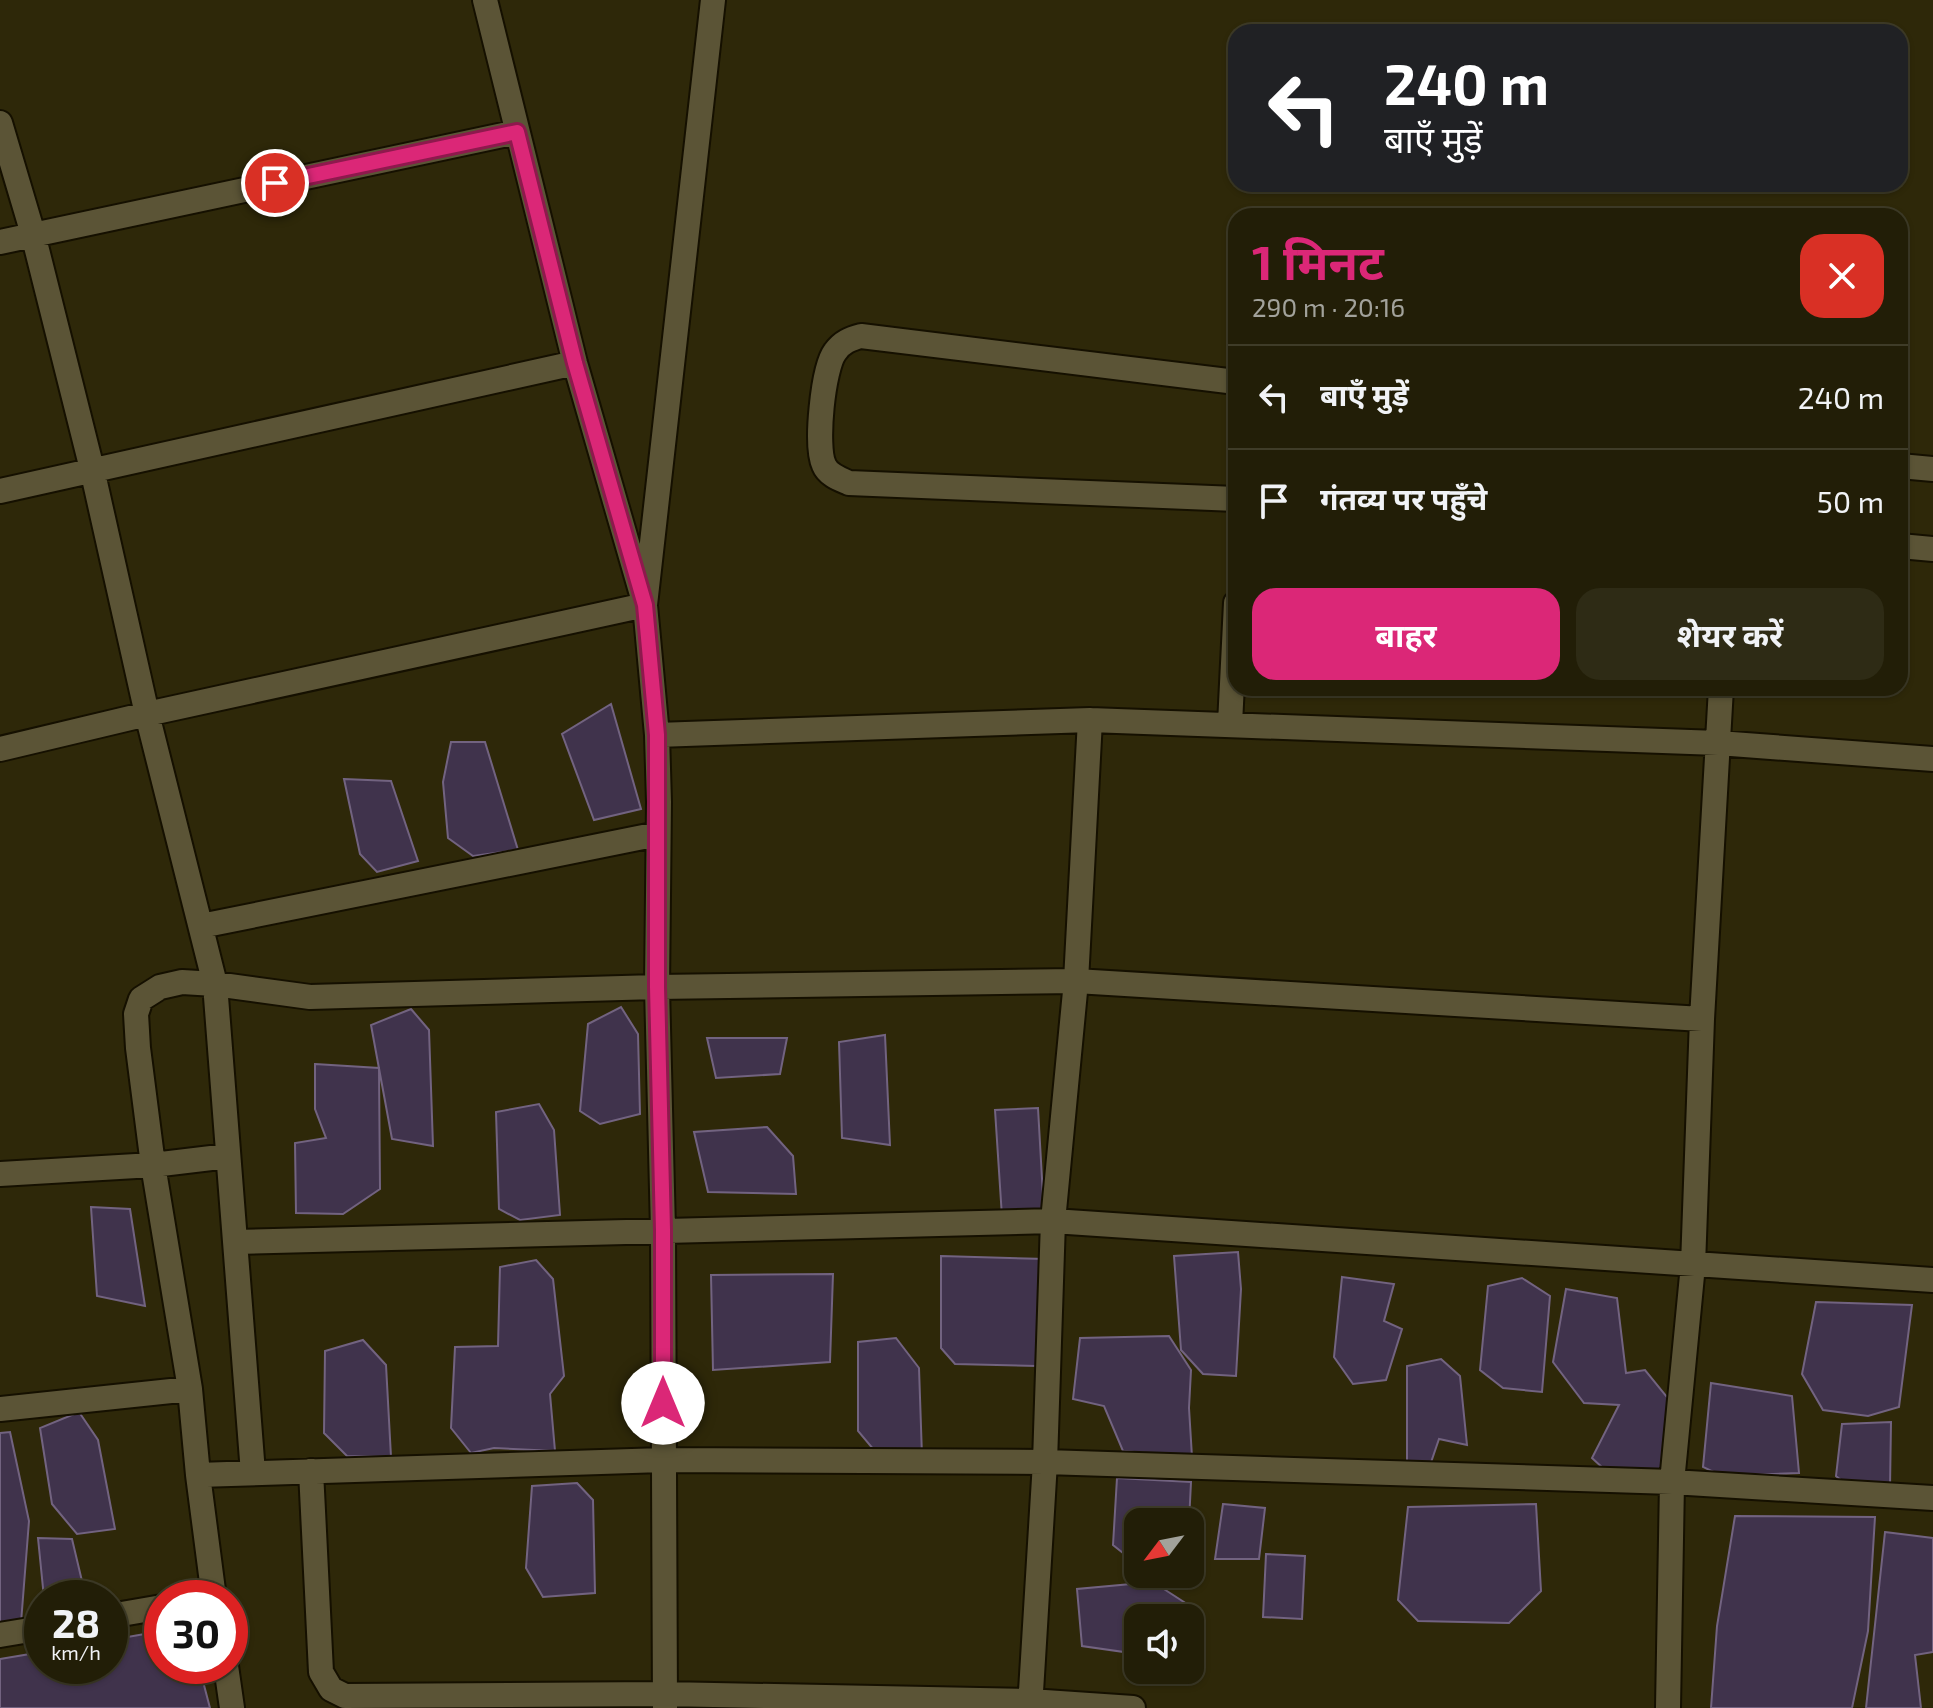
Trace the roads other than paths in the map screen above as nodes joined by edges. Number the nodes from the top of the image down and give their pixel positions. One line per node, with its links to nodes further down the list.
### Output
1 (485, 0): 4 (street)
2 (713, 0): 16 (street)
3 (0, 123): 5 (street)
4 (517, 132): 5 (street); 7 (street)
5 (33, 234): 6 (street); 10 (street)
6 (0, 242)
7 (575, 363): 10 (street); 16 (street)
8 (1228, 381): 13 (street)
9 (1908, 467): 11 (street)
10 (92, 469): 12 (street); 19 (street)
11 (1933, 469)
12 (0, 491)
13 (1228, 499)
14 (1908, 547): 15 (street)
15 (1933, 549)
16 (645, 605): 19 (street); 22 (street)
17 (1231, 696): 21 (street)
18 (1721, 696): 23 (street)
19 (147, 714): 24 (street); 27 (street)
20 (1090, 720): 21 (street); 22 (street); 28 (street)
21 (1230, 724): 23 (street)
22 (657, 735): 26 (street)
23 (1718, 743): 25 (street); 31 (street)
24 (0, 749)
25 (1933, 759)
26 (658, 834): 27 (street); 30 (street)
27 (201, 926): 29 (street)
28 (1076, 981): 30 (street); 31 (street); 35 (street)
29 (215, 984): 30 (street); 32 (street); 33 (street)
30 (657, 987): 36 (street)
31 (1702, 1019): 38 (street)
32 (228, 1156): 33 (street); 37 (street)
33 (153, 1165): 34 (street); 40 (street)
34 (0, 1174)
35 (1053, 1221): 36 (street); 38 (street); 43 (street)
36 (663, 1230): 37 (street); 42 (street)
37 (235, 1242): 45 (street)
38 (1693, 1265): 39 (street); 47 (street)
39 (1933, 1280)
40 (190, 1389): 41 (street); 46 (street)
41 (0, 1409)
42 (663, 1460): 43 (street); 44 (street); 53 (street)
43 (1045, 1462): 47 (street); 54 (street)
44 (311, 1471): 45 (street); 53 (street)
45 (253, 1473): 46 (street)
46 (198, 1475): 49 (street)
47 (1672, 1482): 48 (street); 57 (street)
48 (1933, 1498)
49 (212, 1580)
50 (24, 1631): 51 (street)
51 (0, 1635)
52 (229, 1684): 55 (street)
53 (664, 1701): 54 (street)
54 (1030, 1705): 56 (street)
55 (232, 1708)
56 (1133, 1708)
57 (1668, 1708)

